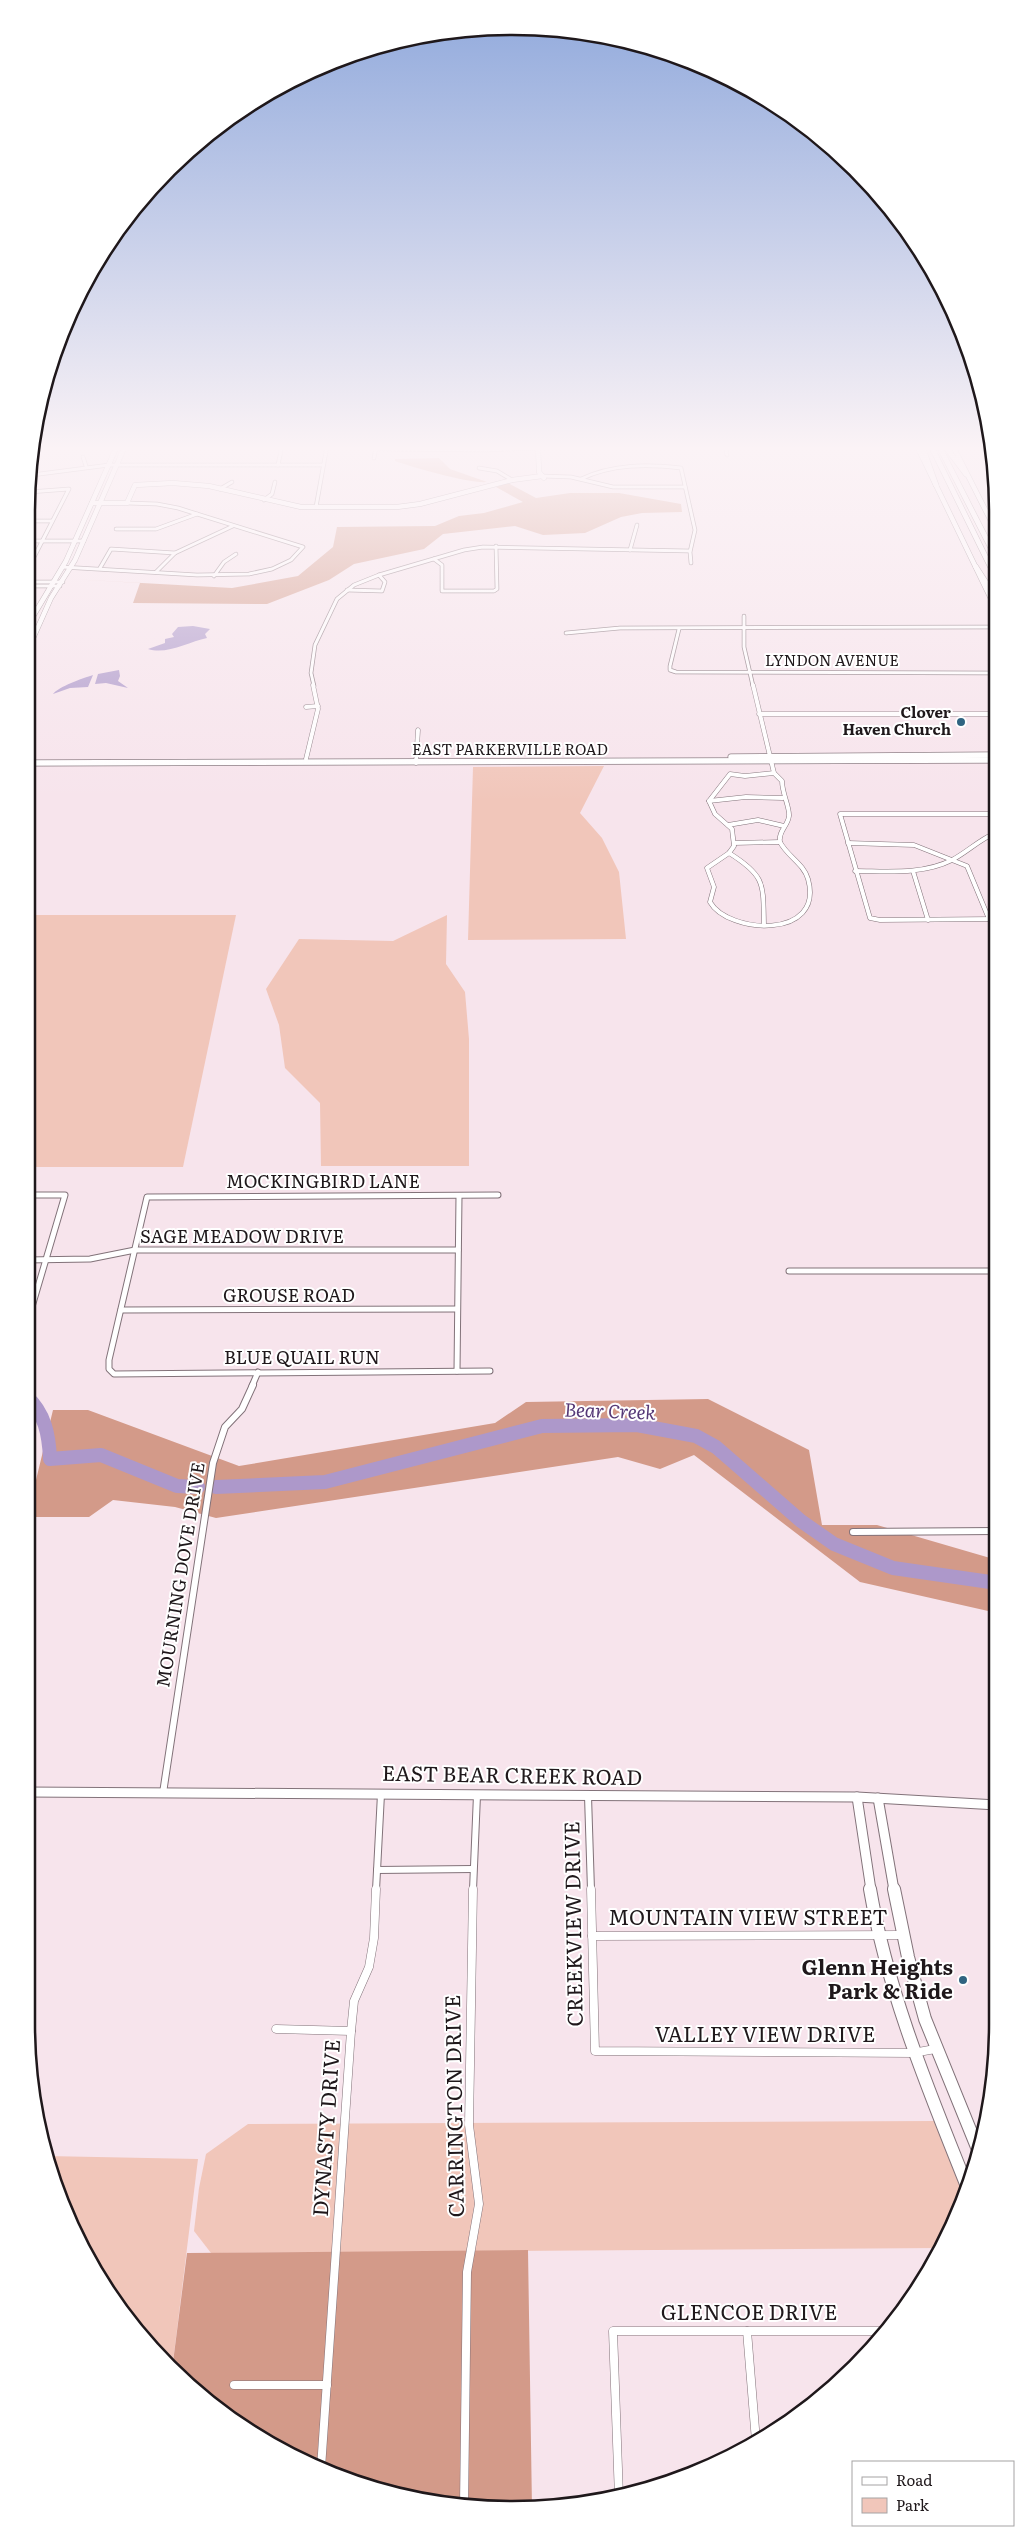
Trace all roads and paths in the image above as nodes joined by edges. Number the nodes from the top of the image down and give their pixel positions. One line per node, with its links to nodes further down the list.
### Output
1 (64, 564): 11 (main road)
2 (73, 564): 12 (main road)
3 (102, 564): 13 (street)
4 (163, 564): 14 (street)
5 (222, 564): 16 (street)
6 (281, 564): 16 (street)
7 (416, 564): 15 (street)
8 (441, 564): 9 (street)
9 (497, 564)
10 (976, 567): 20 (highway); 22 (main road)
11 (62, 568): 12 (street); 18 (main road)
12 (71, 568): 13 (street); 19 (main road)
13 (100, 568): 14 (street)
14 (156, 572): 16 (street)
15 (379, 575): 21 (street); 21 (street)
16 (214, 576)
17 (35, 584): 18 (street)
18 (52, 584): 19 (street); 23 (main road)
19 (62, 584): 29 (main road)
20 (989, 587)
21 (347, 590): 32 (street)
22 (989, 594)
23 (35, 613)
24 (744, 616): 26 (street)
25 (989, 627): 26 (street)
26 (745, 628): 27 (street); 30 (street)
27 (679, 629): 28 (street); 30 (street, LYNDON AVENUE)
28 (566, 633)
29 (35, 634)
30 (750, 672): 31 (street, LYNDON AVENUE); 34 (street)
31 (989, 673)
32 (318, 706): 33 (street); 44 (street)
33 (306, 707)
34 (760, 714): 35 (street); 41 (street)
35 (989, 714)
36 (418, 730): 45 (street)
37 (989, 755): 40 (main road, EAST PARKERVILLE ROAD)
38 (827, 756): 40 (main road, EAST PARKERVILLE ROAD); 41 (main road, EAST PARKERVILLE ROAD); 46 (main road)
39 (35, 758): 43 (main road, EAST PARKERVILLE ROAD)
40 (882, 758): 42 (main road, EAST PARKERVILLE ROAD); 46 (main road, EAST PARKERVILLE ROAD)
41 (771, 760): 45 (main road, EAST PARKERVILLE ROAD); 46 (main road, EAST PARKERVILLE ROAD); 48 (street)
42 (989, 760)
43 (152, 761): 44 (main road, EAST PARKERVILLE ROAD); 47 (main road, EAST PARKERVILLE ROAD)
44 (306, 761): 45 (main road, EAST PARKERVILLE ROAD)
45 (417, 761)
46 (794, 762)
47 (35, 763)
48 (774, 773): 49 (street); 50 (street)
49 (783, 798): 50 (street); 53 (street)
50 (709, 801): 52 (street)
51 (989, 814): 57 (street)
52 (728, 825): 53 (street); 56 (street)
53 (784, 826): 55 (street)
54 (989, 836): 59 (street)
55 (780, 842): 56 (street); 64 (street)
56 (734, 843): 58 (street)
57 (848, 843): 59 (street); 60 (street)
58 (729, 853): 64 (street); 64 (street)
59 (953, 859): 61 (street); 63 (street)
60 (855, 871): 61 (street); 62 (street)
61 (913, 871): 62 (street)
62 (928, 920): 63 (street)
63 (989, 920)
64 (764, 925)
65 (35, 1195): 71 (street)
66 (498, 1195): 67 (street, MOCKINGBIRD LANE)
67 (459, 1196): 68 (street, MOCKINGBIRD LANE); 69 (street)
68 (135, 1250): 69 (street, SAGE MEADOW DRIVE); 71 (street, SAGE MEADOW DRIVE); 76 (street)
69 (458, 1250): 75 (street)
70 (35, 1260): 71 (street, SAGE MEADOW DRIVE)
71 (46, 1260): 74 (street)
72 (788, 1271): 73 (street)
73 (989, 1271)
74 (35, 1297)
75 (458, 1309): 76 (street, GROUSE ROAD); 77 (street)
76 (121, 1310): 79 (street, BLUE QUAIL RUN)
77 (457, 1371): 78 (street, BLUE QUAIL RUN); 79 (street, BLUE QUAIL RUN)
78 (490, 1371)
79 (258, 1372): 83 (street, MOURNING DOVE DRIVE)
80 (853, 1532): 81 (street)
81 (989, 1532)
82 (35, 1792): 83 (main road, EAST BEAR CREEK ROAD)
83 (163, 1793): 84 (main road, EAST BEAR CREEK ROAD)
84 (381, 1794): 85 (main road, EAST BEAR CREEK ROAD); 91 (street, DYNASTY DRIVE)
85 (477, 1795): 86 (main road, EAST BEAR CREEK ROAD); 90 (street, CARRINGTON DRIVE)
86 (588, 1796): 87 (main road, EAST BEAR CREEK ROAD); 94 (street, CREEKVIEW DRIVE)
87 (857, 1797): 88 (main road, EAST BEAR CREEK ROAD); 92 (main road)
88 (878, 1798): 89 (main road, EAST BEAR CREEK ROAD); 93 (main road)
89 (989, 1804)
90 (473, 1869): 91 (street); 109 (street, CARRINGTON DRIVE)
91 (377, 1870): 96 (street, DYNASTY DRIVE)
92 (879, 1935): 93 (street, MOUNTAIN VIEW STREET); 94 (street, MOUNTAIN VIEW STREET); 99 (main road)
93 (903, 1935): 97 (main road)
94 (592, 1936): 98 (street, CREEKVIEW DRIVE)
95 (276, 2029): 96 (street)
96 (351, 2031): 105 (street, DYNASTY DRIVE)
97 (935, 2049): 99 (street, VALLEY VIEW DRIVE); 100 (main road)
98 (594, 2051): 99 (street, VALLEY VIEW DRIVE)
99 (913, 2053): 101 (main road)
100 (974, 2141)
101 (964, 2178)
102 (878, 2330): 103 (street, GLENCOE DRIVE)
103 (747, 2331): 106 (street); 108 (street, GLENCOE DRIVE)
104 (234, 2385): 105 (street)
105 (327, 2385): 107 (street, DYNASTY DRIVE)
106 (755, 2434)
107 (321, 2462)
108 (619, 2489)
109 (464, 2498)

